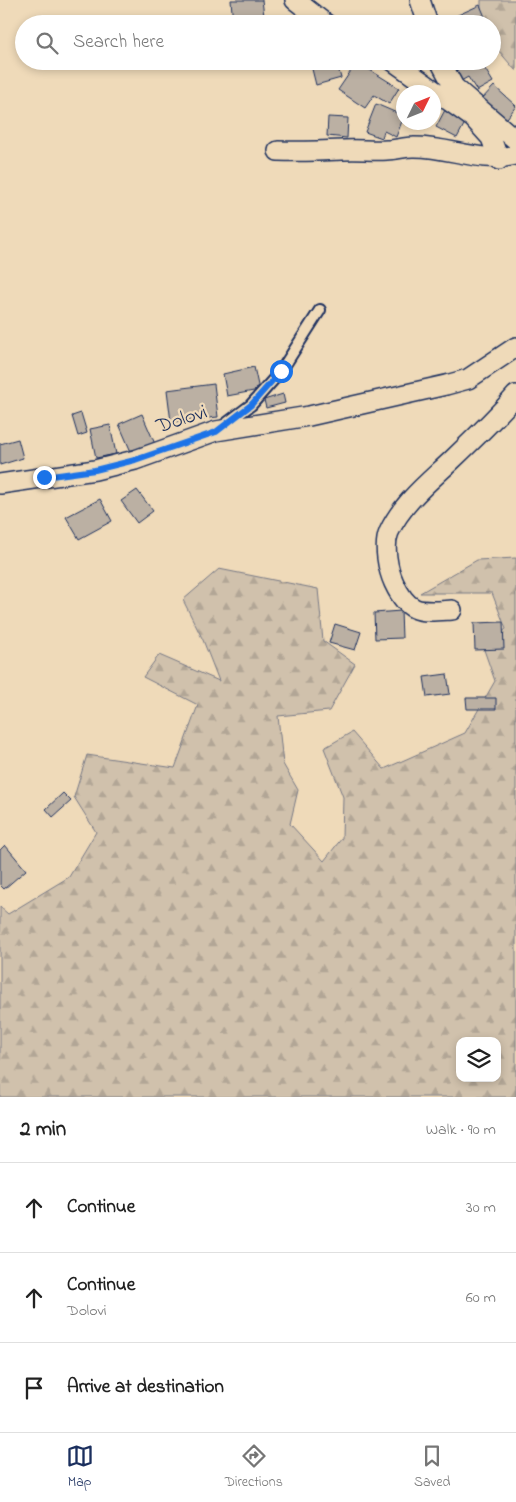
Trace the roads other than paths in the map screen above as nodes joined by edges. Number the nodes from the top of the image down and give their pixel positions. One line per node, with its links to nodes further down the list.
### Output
1 (295, 0): 3 (street)
2 (420, 0): 4 (street)
3 (314, 15)
4 (425, 15)
5 (406, 70): 9 (street)
6 (445, 70): 7 (street)
7 (516, 140)
8 (278, 151): 9 (street)
9 (508, 158)
10 (320, 310): 13 (lane)
11 (516, 347): 13 (street, Dolovi)
12 (516, 395): 15 (street)
13 (216, 432): 14 (street, Dolovi)
14 (0, 484)
15 (452, 610)

